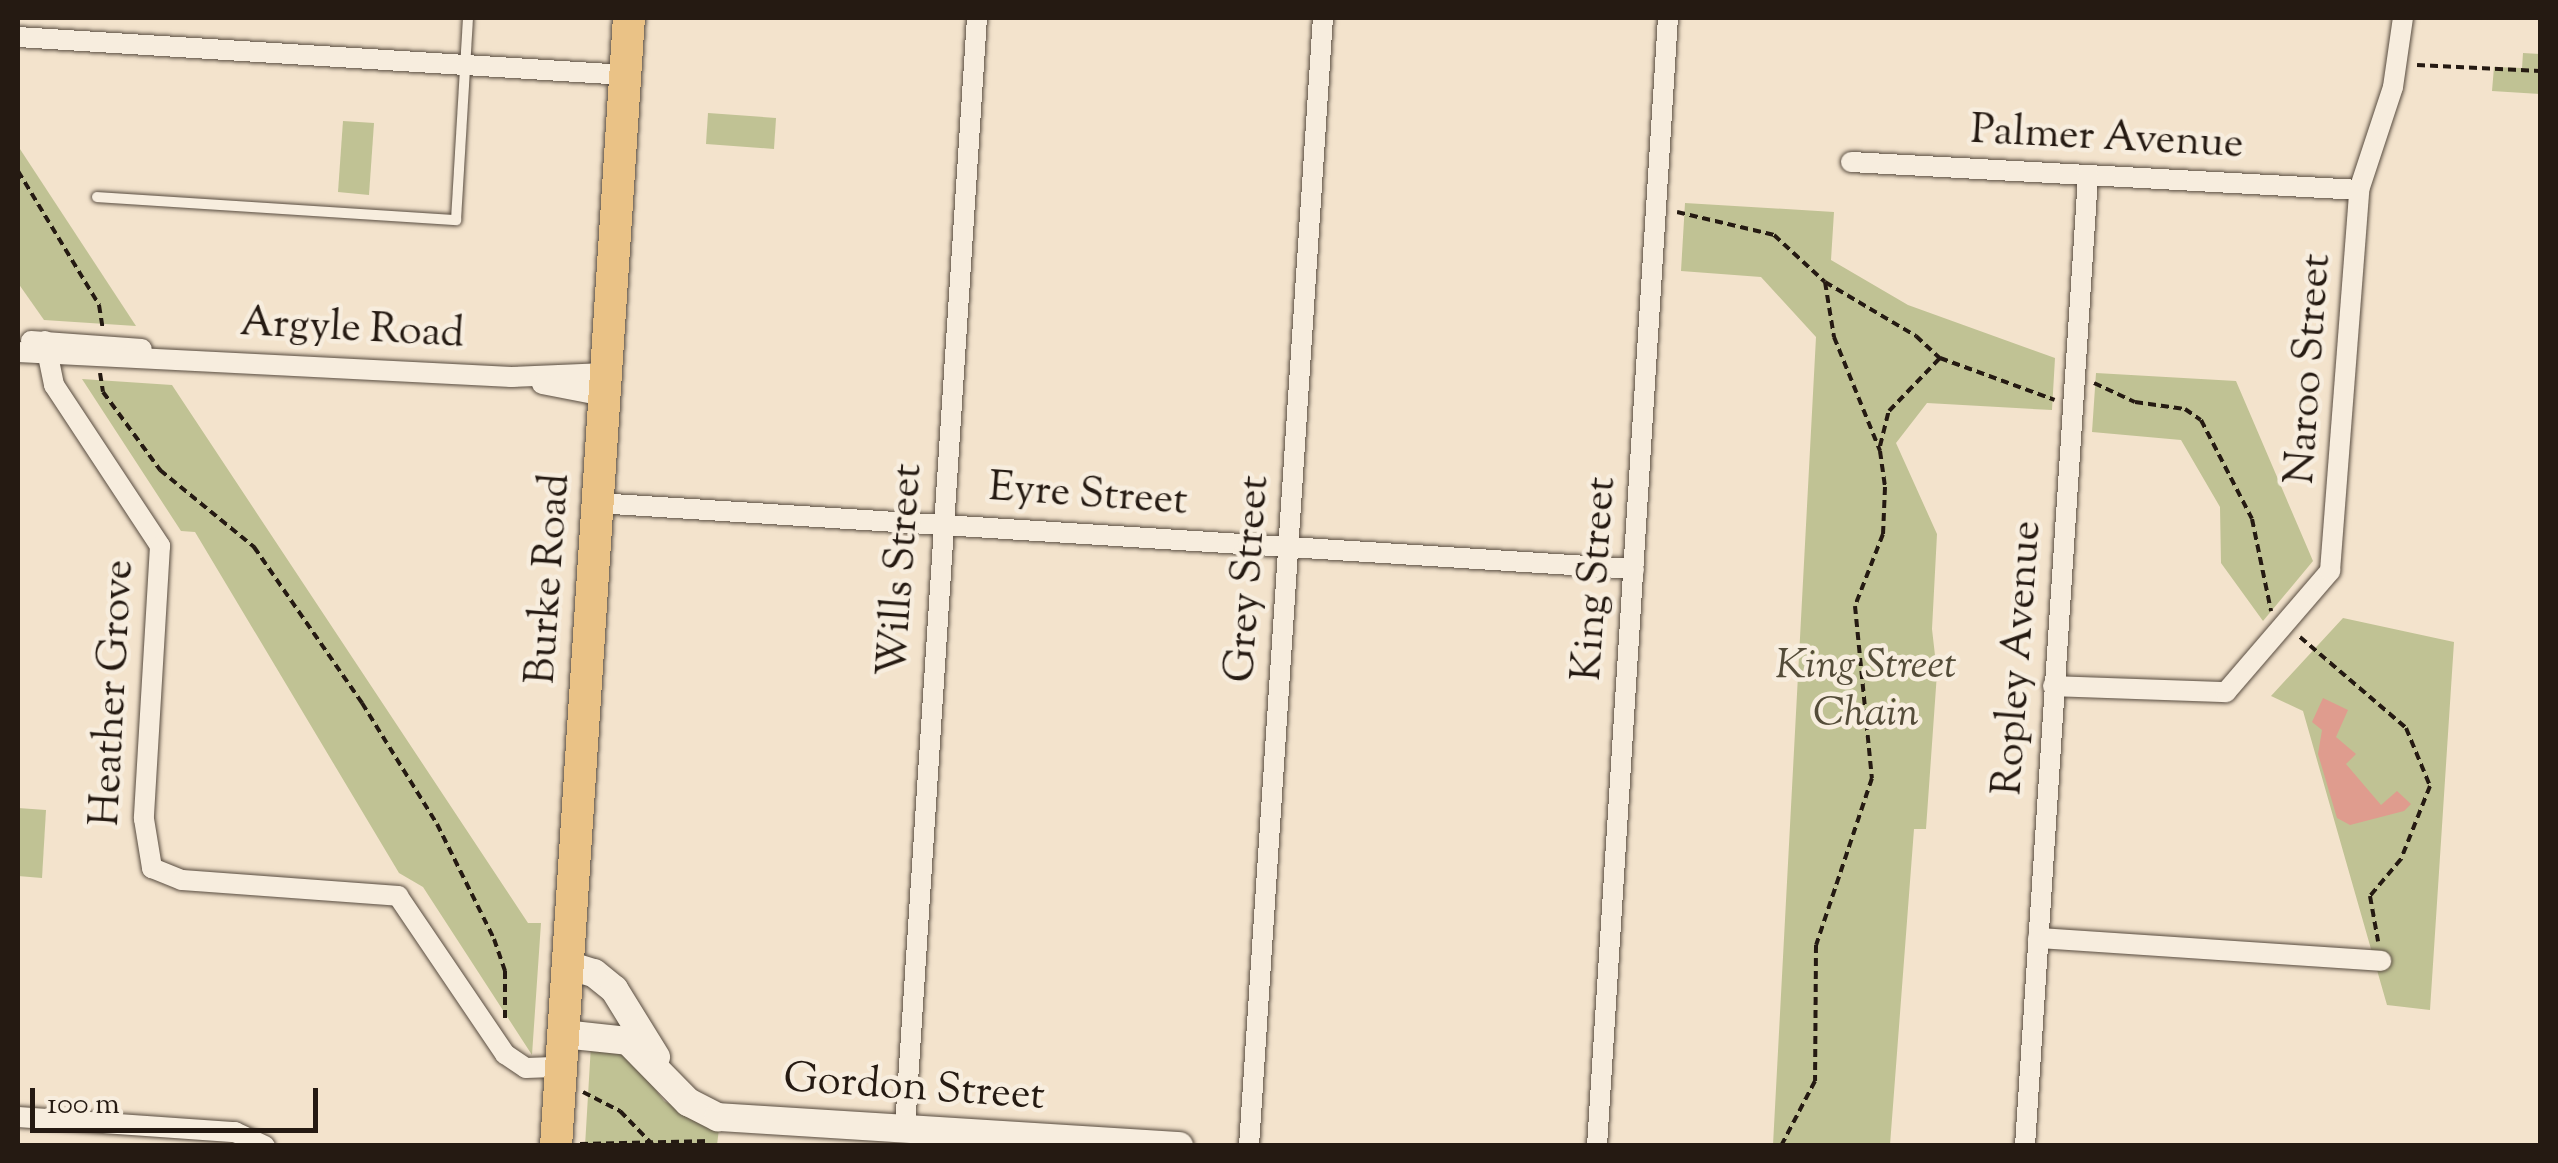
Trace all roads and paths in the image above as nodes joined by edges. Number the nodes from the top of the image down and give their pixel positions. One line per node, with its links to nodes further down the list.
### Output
1 (468, 18): 9 (lane)
2 (628, 18): 11 (main road, Burke Road)
3 (976, 18): 29 (street, Wills Street)
4 (1322, 18): 30 (street, Grey Street)
5 (1668, 18): 31 (street, King Street)
6 (2404, 18): 15 (street, Naroo Street)
7 (18, 37): 9 (street)
8 (2417, 65): 10 (path)
9 (465, 66): 11 (street); 16 (lane)
10 (2540, 71)
11 (625, 75): 25 (main road, Burke Road)
12 (1851, 162): 14 (street, Palmer Avenue)
13 (18, 172): 22 (path)
14 (2088, 176): 15 (street, Palmer Avenue); 33 (street, Ropley Avenue)
15 (2359, 190): 32 (street, Naroo Street)
16 (97, 196)
17 (1681, 214): 18 (path)
18 (1826, 282): 23 (path); 27 (path)
19 (18, 340): 20 (street, Argyle Road)
20 (54, 349): 21 (street, Argyle Road); 22 (street, Argyle Road); 38 (street, Heather Grove)
21 (18, 352)
22 (101, 352): 25 (street, Argyle Road); 38 (path)
23 (1940, 358): 26 (path); 27 (path)
24 (2094, 383): 32 (path)
25 (605, 384): 28 (main road, Burke Road)
26 (2054, 400)
27 (1880, 451): 52 (path)
28 (597, 503): 29 (street, Eyre Street); 36 (main road, Burke Road)
29 (942, 524): 30 (street, Eyre Street); 42 (street, Wills Street)
30 (1288, 547): 31 (street, Eyre Street); 50 (street, Grey Street)
31 (1634, 569): 51 (street, King Street)
32 (2286, 626): 33 (street, Naroo Street); 35 (path)
33 (2053, 686): 34 (street, Ropley Avenue)
34 (2038, 938): 35 (street); 53 (street, Ropley Avenue)
35 (2382, 961)
36 (568, 965): 37 (main road, Burke Road); 39 (street, Gordon Street)
37 (563, 1034): 39 (street, Gordon Street); 40 (main road, Burke Road)
38 (505, 1054): 40 (street)
39 (662, 1071): 42 (street, Gordon Street)
40 (560, 1079): 43 (path); 47 (main road, Burke Road)
41 (18, 1117): 46 (street)
42 (905, 1128): 49 (street, Gordon Street)
43 (648, 1138): 44 (path); 45 (path); 48 (path)
44 (710, 1142)
45 (572, 1145)
46 (265, 1146)
47 (556, 1146)
48 (654, 1146)
49 (1179, 1146)
50 (1249, 1146)
51 (1597, 1146)
52 (1781, 1146)
53 (2025, 1146)

